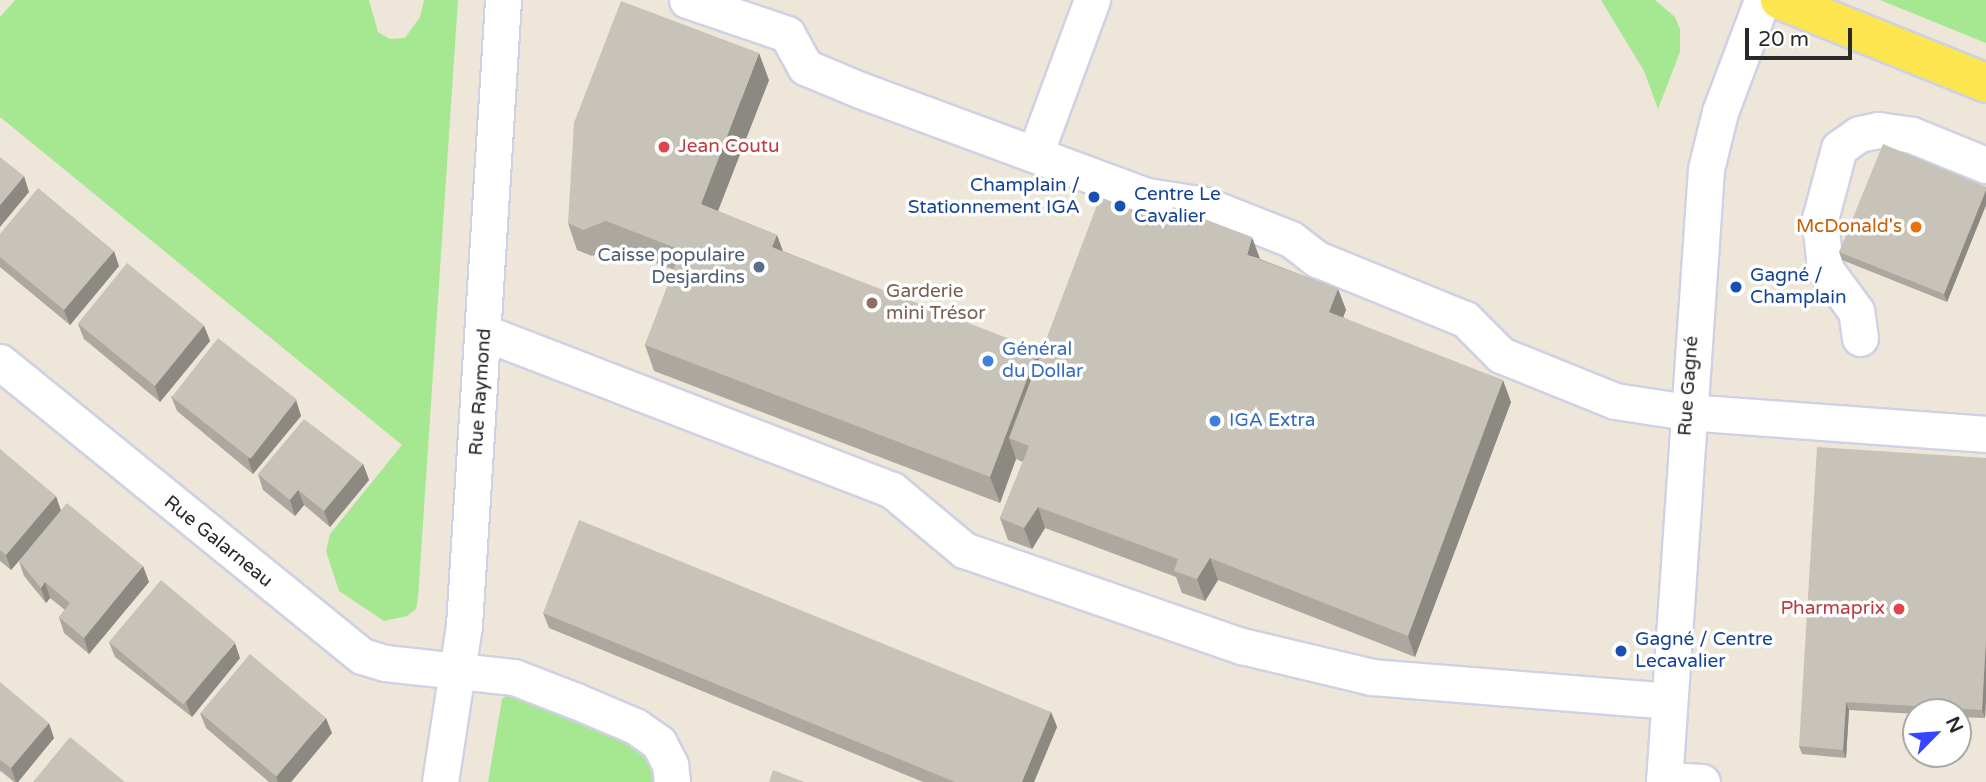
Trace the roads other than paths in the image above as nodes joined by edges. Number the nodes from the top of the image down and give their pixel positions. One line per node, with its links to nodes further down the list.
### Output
1 (503, 0): 9 (street, Rue Raymond)
2 (687, 0): 7 (street)
3 (1092, 0): 7 (street)
4 (1762, 0): 12 (street, Rue Gagné)
5 (1780, 0): 6 (main road)
6 (1986, 83)
7 (1035, 155): 12 (street)
8 (1986, 165): 10 (street)
9 (485, 333): 14 (street, Rue Raymond); 15 (street)
10 (1860, 338)
11 (0, 362): 14 (street, Rue Galarneau)
12 (1687, 412): 13 (street); 15 (street, Rue Gagné)
13 (1986, 434)
14 (459, 672): 17 (street, Rue Raymond); 18 (street, Rue Galarneau)
15 (1670, 701): 16 (street, Rue Gagné)
16 (1664, 781): 19 (street)
17 (440, 782)
18 (672, 782)
19 (1702, 782)

